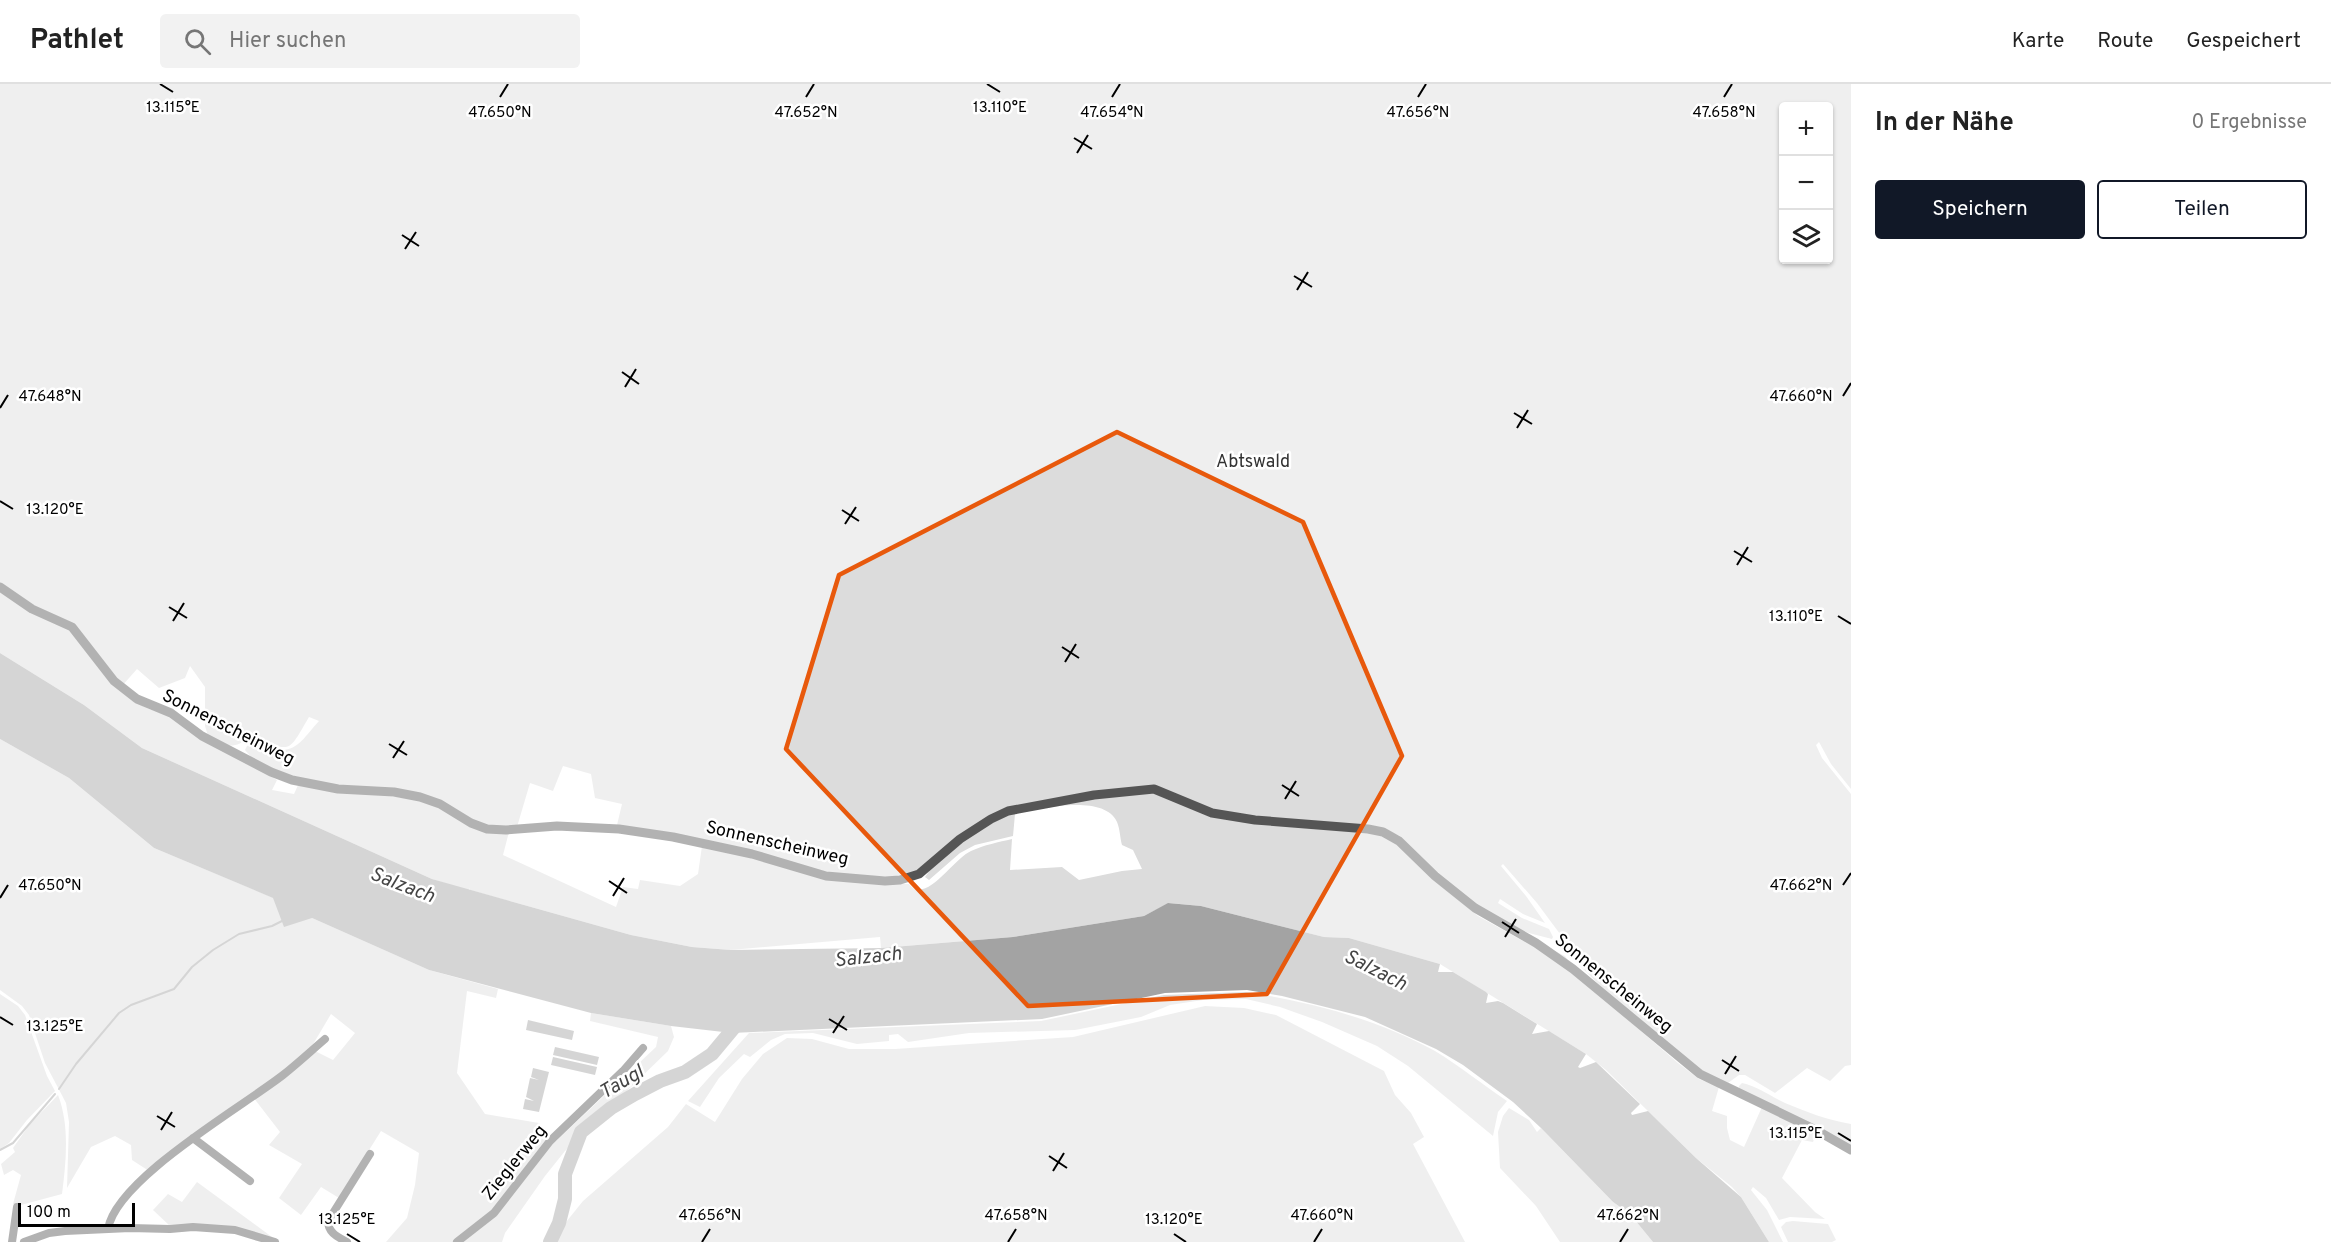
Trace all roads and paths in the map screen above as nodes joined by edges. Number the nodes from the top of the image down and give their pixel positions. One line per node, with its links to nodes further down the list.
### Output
1 (0, 587): 5 (street, Sonnenscheinweg)
2 (325, 1039): 4 (street)
3 (643, 1048): 15 (street, Zieglerweg)
4 (193, 1138): 7 (street); 9 (street)
5 (1851, 1150)
6 (370, 1154): 14 (street)
7 (250, 1181)
8 (17, 1207): 11 (street)
9 (108, 1229): 10 (street); 12 (street)
10 (266, 1241): 13 (street)
11 (12, 1242)
12 (24, 1242)
13 (275, 1242)
14 (347, 1242)
15 (457, 1242)

